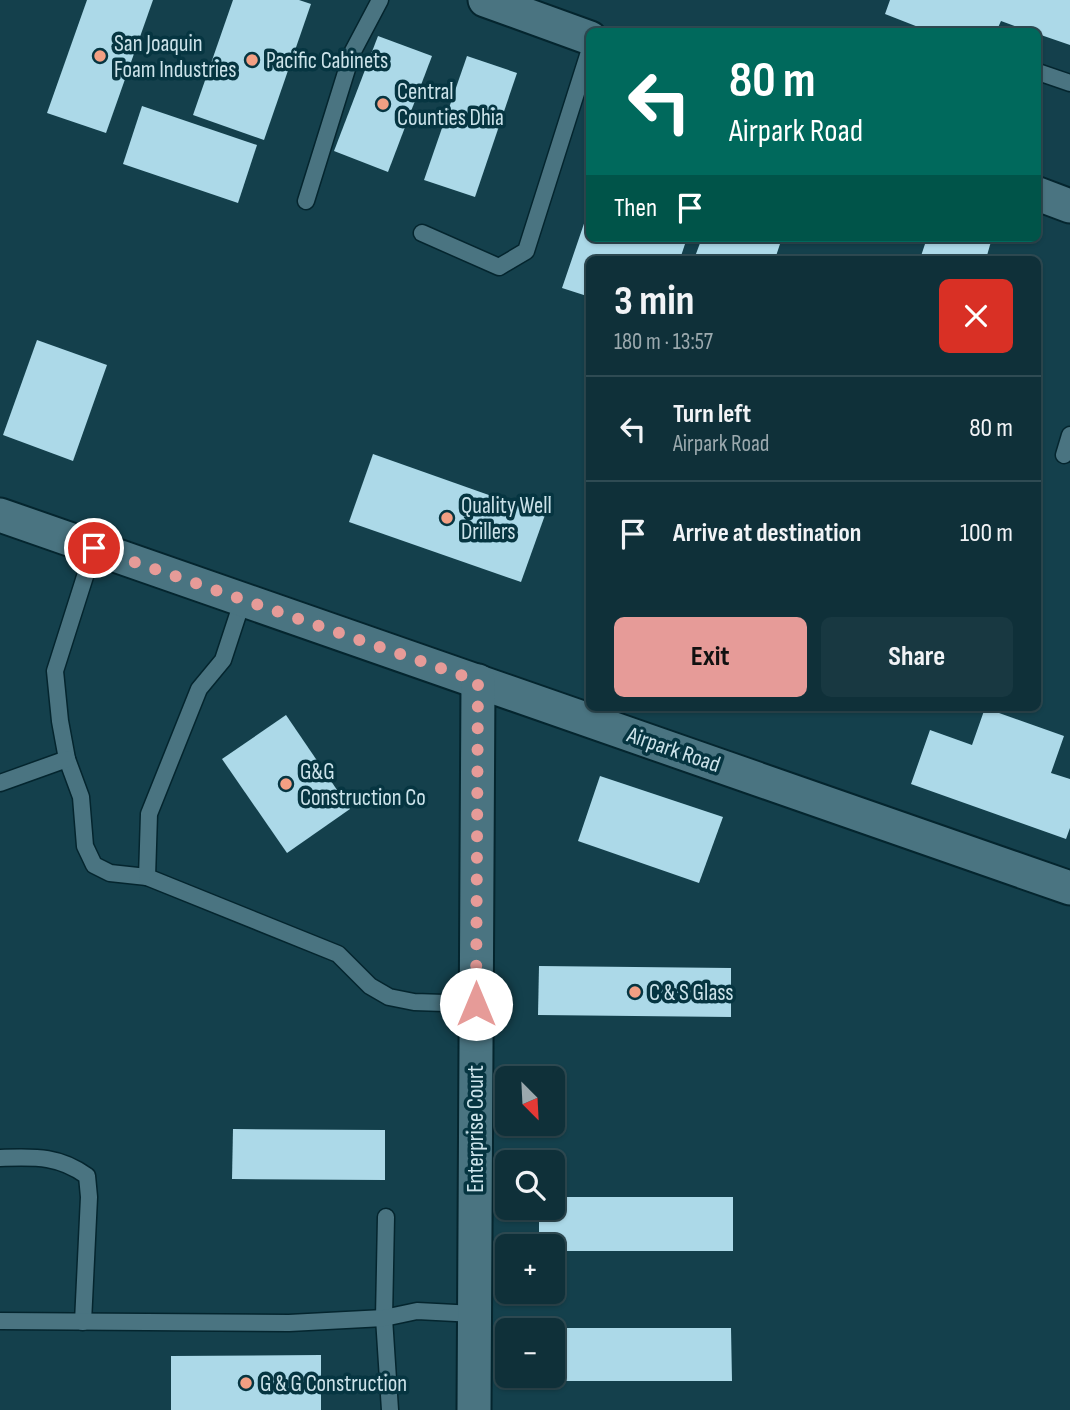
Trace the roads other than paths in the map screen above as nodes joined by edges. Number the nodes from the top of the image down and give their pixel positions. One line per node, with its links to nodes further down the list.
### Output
1 (380, 0): 8 (lane)
2 (490, 1): 3 (street)
3 (586, 37)
4 (586, 62): 10 (lane)
5 (1041, 73): 6 (lane)
6 (1070, 83)
7 (1041, 195): 9 (street)
8 (306, 201)
9 (1070, 206)
10 (422, 233)
11 (1070, 435): 12 (lane)
12 (1064, 455)
13 (0, 515): 14 (street, Airpark Road)
14 (94, 548): 15 (street, Airpark Road); 17 (lane)
15 (243, 599): 16 (street, Airpark Road); 19 (lane)
16 (478, 681): 20 (street, Airpark Road); 21 (street, Enterprise Court)
17 (67, 759): 18 (lane); 19 (lane)
18 (0, 783)
19 (147, 877): 21 (lane)
20 (1070, 888)
21 (476, 1004): 24 (street, Enterprise Court)
22 (0, 1158): 27 (lane)
23 (386, 1217): 25 (lane)
24 (475, 1314): 25 (lane); 29 (street, Enterprise Court)
25 (384, 1318): 27 (lane); 28 (lane)
26 (0, 1321): 27 (lane)
27 (83, 1322)
28 (390, 1410)
29 (474, 1410)

